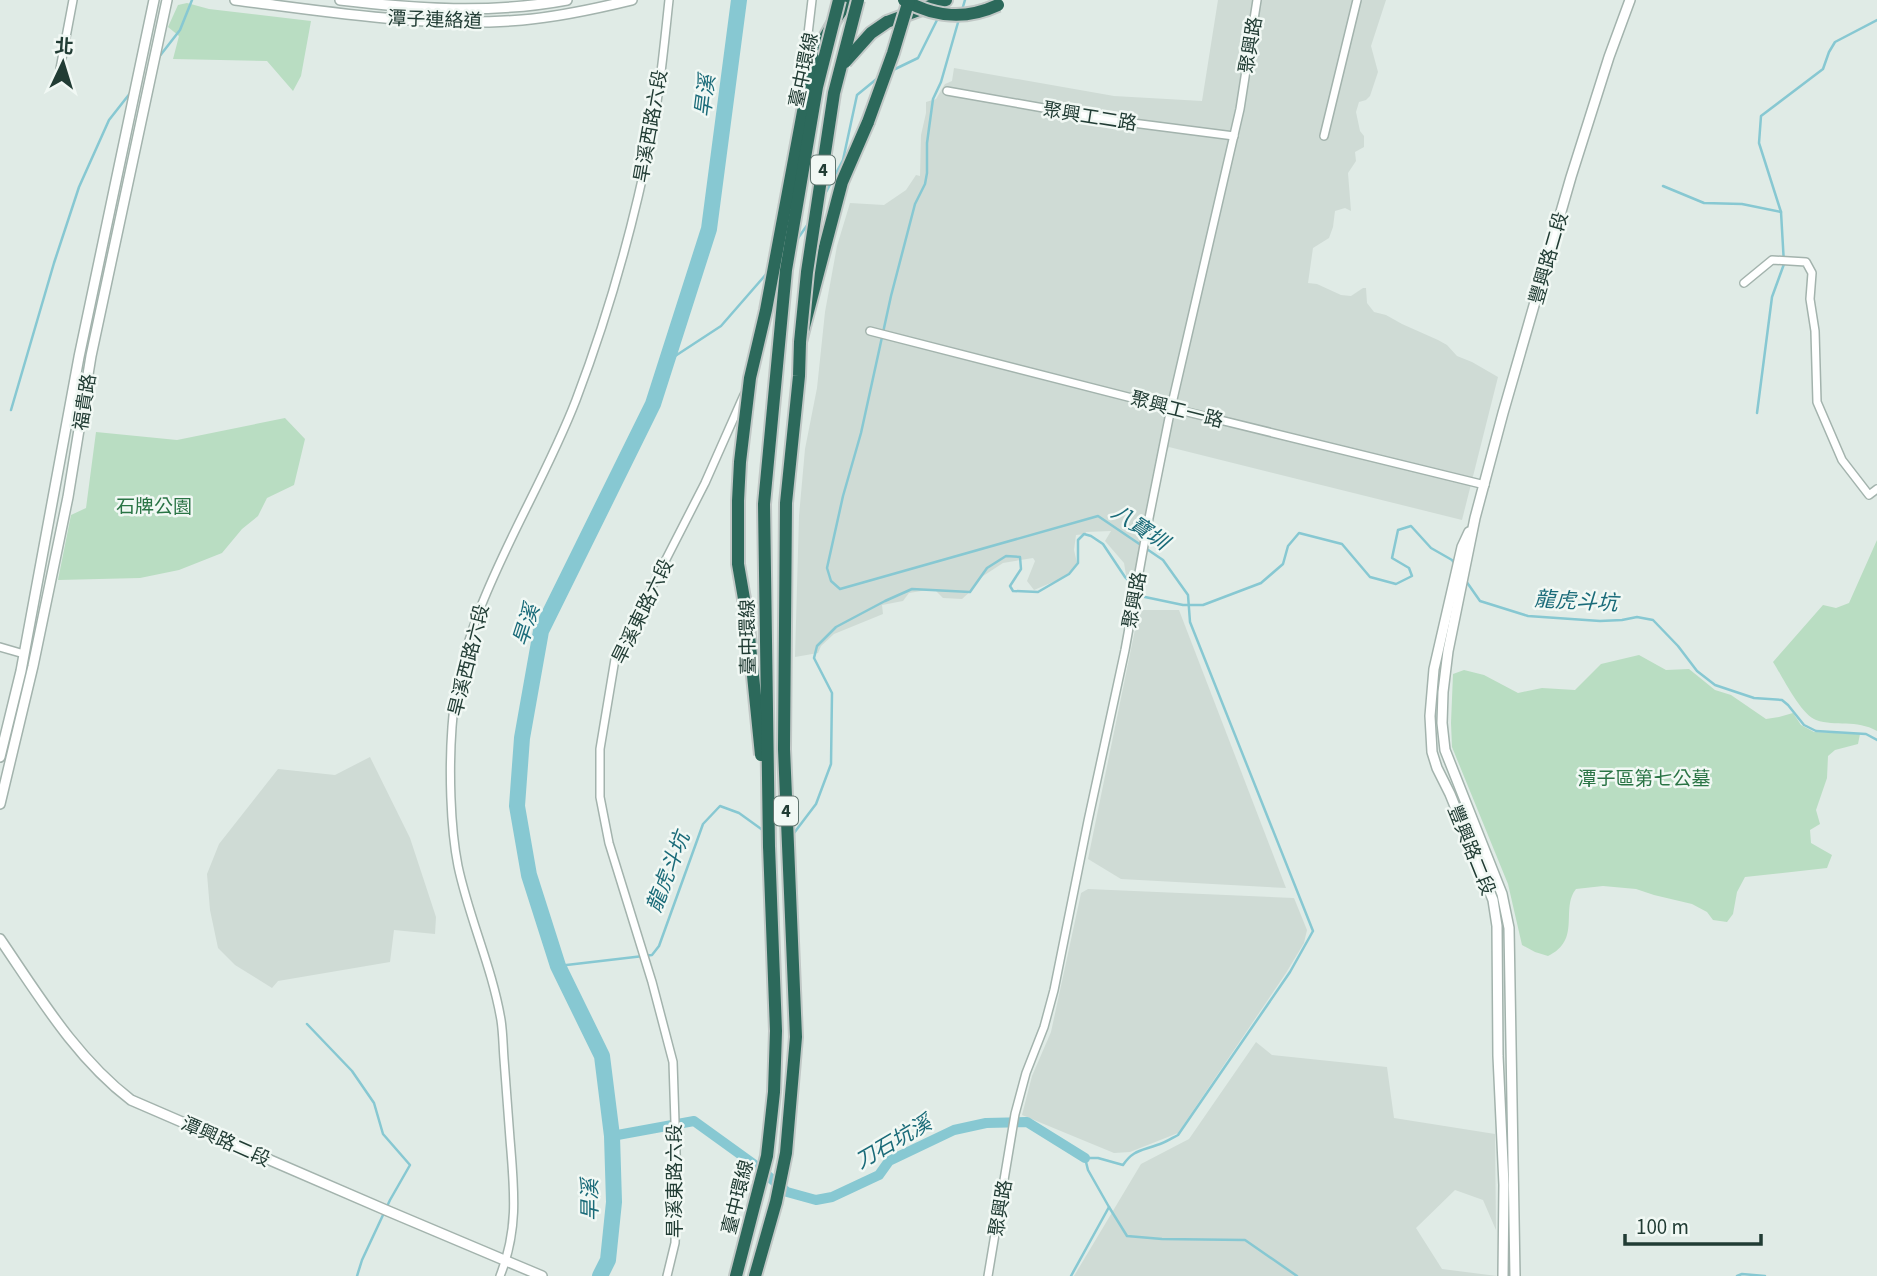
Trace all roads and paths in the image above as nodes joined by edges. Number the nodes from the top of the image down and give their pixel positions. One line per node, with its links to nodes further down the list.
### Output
1 (73, 0): 19 (street)
2 (154, 0): 32 (street, 福貴路)
3 (167, 0): 34 (street, 福貴路)
4 (235, 0): 7 (street, 潭子連絡道)
5 (340, 0): 6 (street, 潭子連絡道)
6 (567, 0)
7 (632, 0)
8 (669, 0): 37 (street, 旱溪西路六段)
9 (812, 0): 40 (street, 旱溪東路六段)
10 (839, 0): 35 (highway, 臺中環線 / 4, bridge)
11 (849, 0): 23 (highway, bridge)
12 (858, 0): 26 (highway, 臺中環線 / 4, bridge)
13 (907, 0): 18 (highway, bridge); 26 (highway, bridge)
14 (946, 0): 23 (highway, bridge)
15 (1257, 0): 21 (street, 聚興路)
16 (1357, 0): 22 (street)
17 (1630, 0): 28 (street, 豐興路二段)
18 (1002, 2)
19 (60, 69)
20 (947, 91): 21 (street, 聚興工二路)
21 (1234, 136): 27 (street, 聚興路)
22 (1324, 136)
23 (789, 187): 35 (highway, bridge)
24 (1744, 283): 29 (street)
25 (870, 331): 27 (street, 聚興工一路)
26 (800, 342): 42 (highway, 臺中環線 / 4)
27 (1171, 408): 28 (street, 聚興工一路); 43 (street, 聚興路)
28 (1485, 485): 30 (street, 豐興路二段)
29 (1877, 489)
30 (1461, 573): 44 (street, 豐興路二段); 45 (street, 豐興路二段)
31 (0, 647): 32 (street)
32 (24, 654): 33 (street, 福貴路)
33 (0, 757)
34 (0, 804)
35 (769, 846): 41 (highway, 臺中環線 / 4)
36 (0, 939): 37 (street, 潭興路二段)
37 (510, 1262): 38 (street, 旱溪西路六段); 39 (street, 潭興路二段)
38 (500, 1276)
39 (542, 1276)
40 (667, 1276)
41 (736, 1276)
42 (755, 1276)
43 (988, 1276)
44 (1503, 1276)
45 (1515, 1276)

